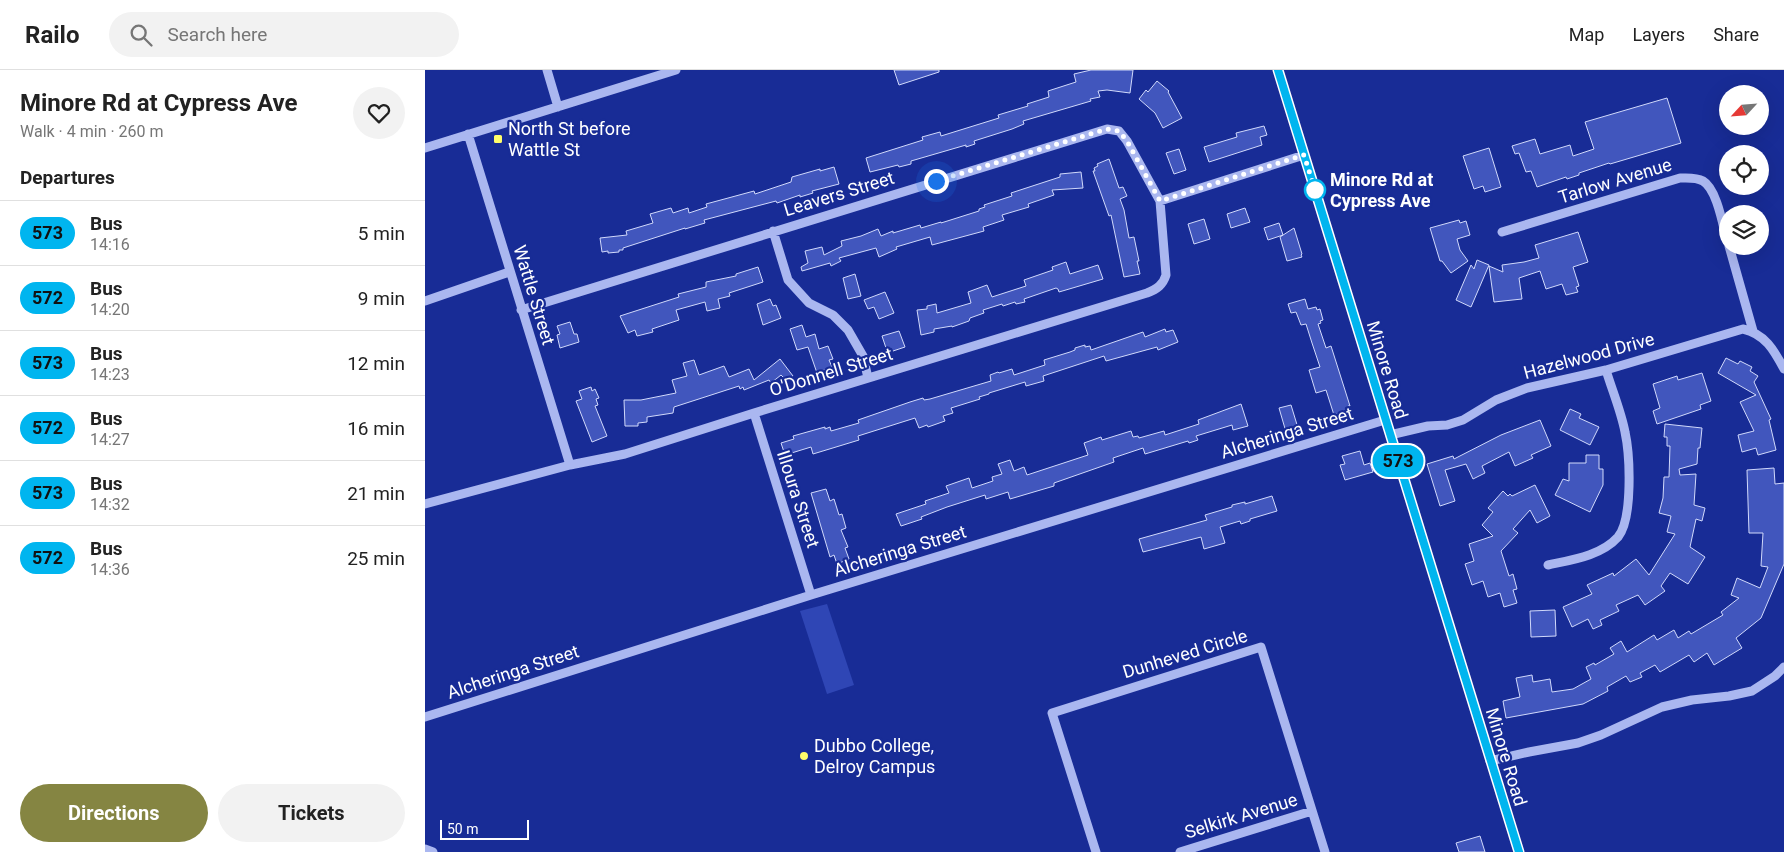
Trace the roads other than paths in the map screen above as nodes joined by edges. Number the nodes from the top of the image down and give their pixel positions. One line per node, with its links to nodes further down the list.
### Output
1 (547, 70): 4 (street)
2 (676, 70): 4 (street)
3 (1278, 70): 7 (street, Minore Road)
4 (558, 107): 5 (street)
5 (468, 134): 6 (street); 13 (street, Wattle Street)
6 (425, 148)
7 (1304, 155): 8 (street); 21 (street, Minore Road)
8 (1160, 201): 10 (street, Leavers Street); 19 (street, O'Donnell Street)
9 (1719, 216): 11 (street, Tarlow Avenue)
10 (773, 231): 15 (street, Leavers Street); 19 (street)
11 (1502, 232)
12 (1732, 255): 16 (street)
13 (509, 272): 14 (street); 15 (street, Wattle Street)
14 (425, 301)
15 (521, 310): 23 (street, Wattle Street)
16 (1753, 331): 17 (street); 18 (street, Hazelwood Drive)
17 (1784, 369)
18 (1606, 370): 22 (street, Hazelwood Drive); 25 (street)
19 (868, 378): 20 (street, O'Donnell Street)
20 (753, 413): 23 (street, O'Donnell Street); 26 (street, Illoura Street)
21 (1385, 420): 22 (street, Minore Road); 26 (street, Alcheringa Street)
22 (1390, 435): 29 (street, Minore Road)
23 (570, 465): 24 (street, O'Donnell Street)
24 (425, 504)
25 (1548, 565)
26 (811, 595): 28 (street, Alcheringa Street)
27 (1784, 666): 29 (street)
28 (425, 717)
29 (1491, 761): 36 (street, Minore Road)
30 (1312, 811): 33 (street, Dunheved Circle); 34 (street, Selkirk Avenue); 35 (street, Dunheved Circle)
31 (425, 849): 32 (street)
32 (433, 852)
33 (1096, 852)
34 (1180, 852)
35 (1325, 852)
36 (1519, 852)

